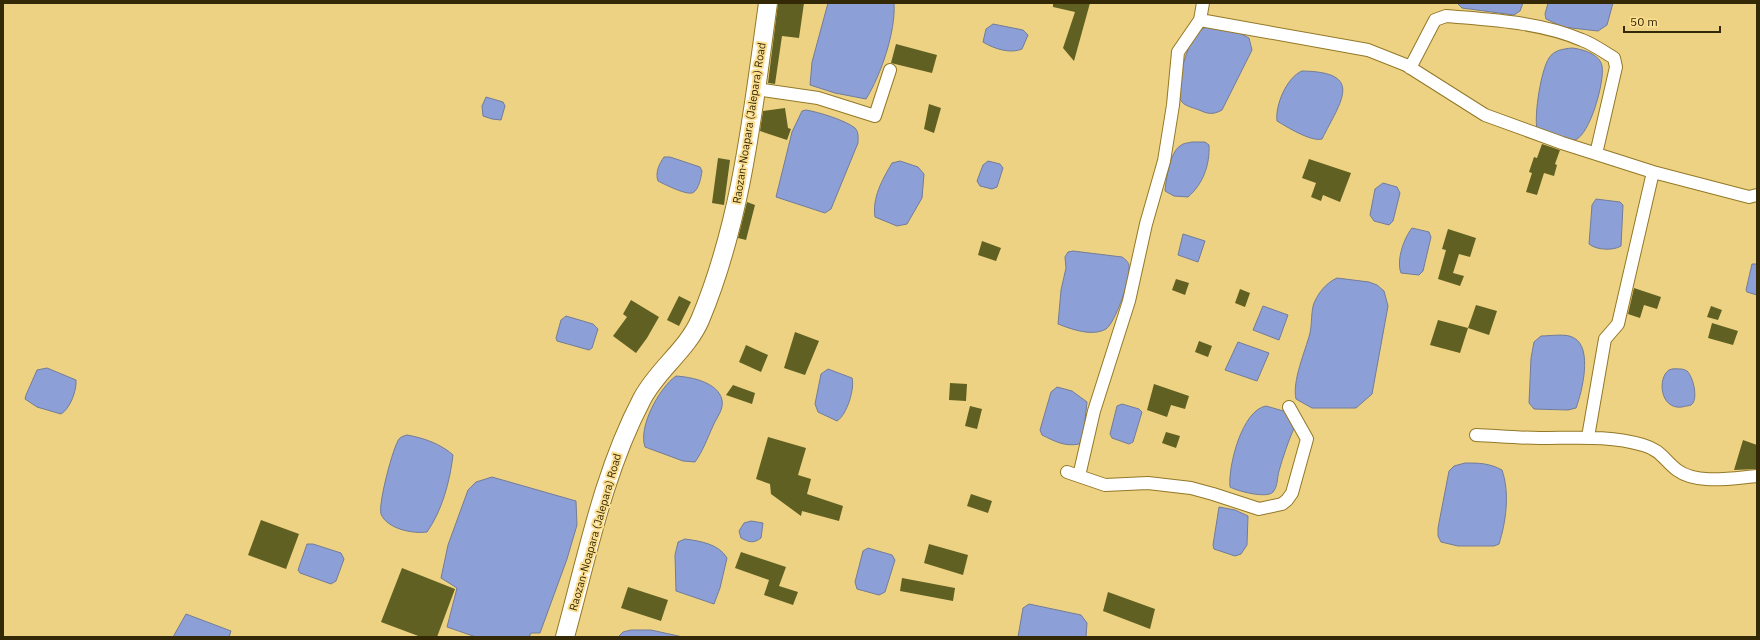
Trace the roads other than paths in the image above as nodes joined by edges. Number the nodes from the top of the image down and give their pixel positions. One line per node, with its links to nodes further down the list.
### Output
1 (768, 3): 6 (main road, Raozan-Noapara (Jalepara) Road)
2 (1203, 3): 3 (street)
3 (1200, 20): 4 (street); 14 (street)
4 (1410, 68): 7 (street); 7 (street)
5 (890, 70): 6 (street)
6 (756, 89): 16 (main road, Raozan-Noapara (Jalepara) Road)
7 (1596, 154): 8 (street)
8 (1653, 172): 9 (street); 12 (street)
9 (1757, 195)
10 (1290, 407): 14 (street)
11 (1476, 435): 12 (street)
12 (1588, 437): 15 (street)
13 (1067, 472): 14 (street)
14 (1079, 476)
15 (1757, 476)
16 (564, 637)

